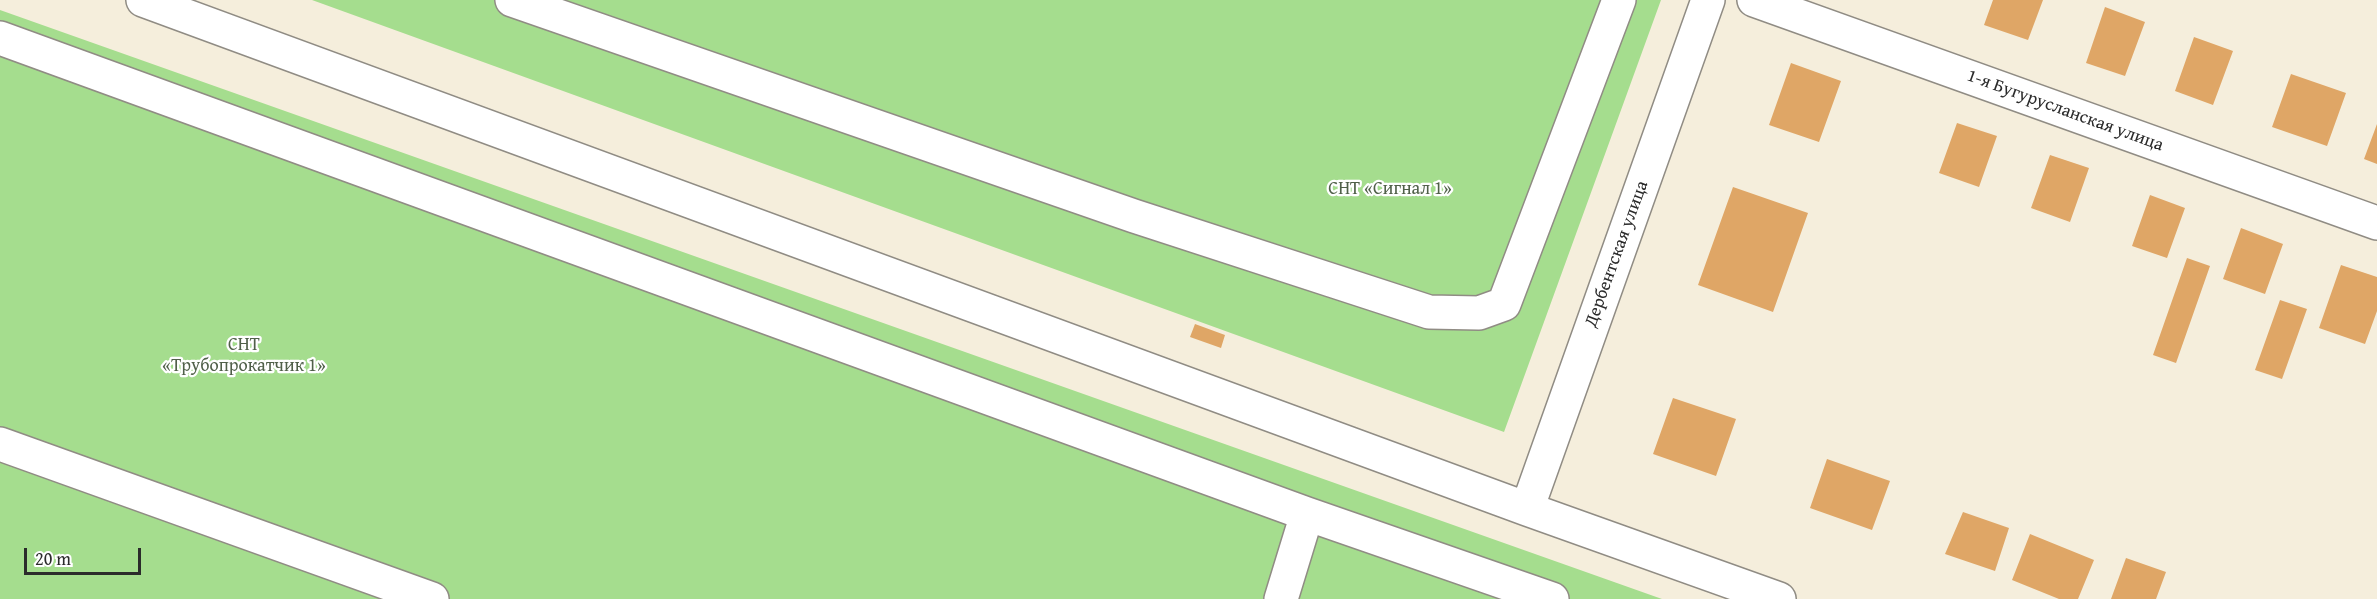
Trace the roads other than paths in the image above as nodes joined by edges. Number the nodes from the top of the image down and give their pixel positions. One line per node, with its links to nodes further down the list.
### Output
1 (143, 0): 9 (street)
2 (512, 0): 3 (street)
3 (1619, 0)
4 (1708, 0): 9 (street, Дербентская улица)
5 (1754, 0): 7 (street, 1-я Бугурусланская улица)
6 (0, 38): 10 (street)
7 (2377, 223)
8 (0, 444): 11 (street)
9 (1527, 509): 14 (street)
10 (1307, 514): 12 (street); 13 (street)
11 (432, 599)
12 (1281, 599)
13 (1552, 599)
14 (1779, 599)

